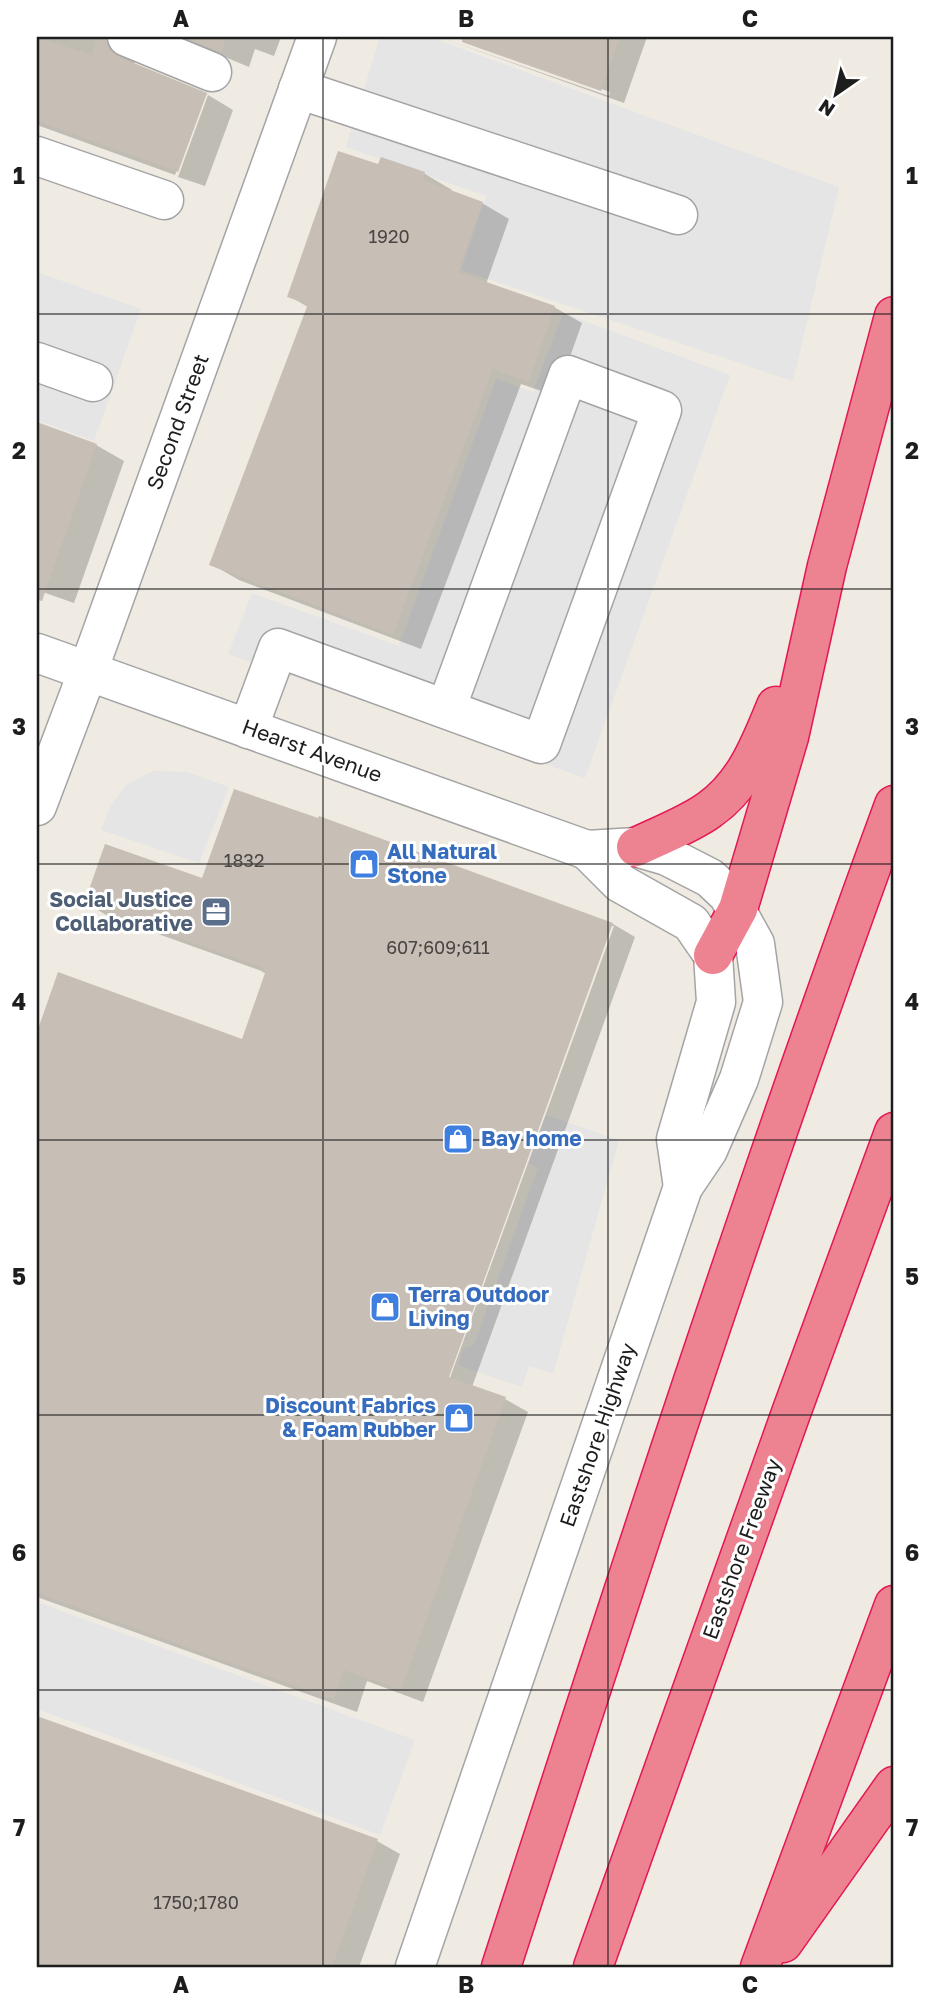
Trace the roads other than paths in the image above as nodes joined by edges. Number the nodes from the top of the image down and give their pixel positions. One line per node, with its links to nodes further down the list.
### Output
1 (127, 37): 3 (street)
2 (317, 37): 4 (street, Second Street)
3 (212, 72)
4 (298, 89): 7 (street); 13 (street, Second Street)
5 (37, 156): 6 (street)
6 (164, 200)
7 (678, 215)
8 (894, 316): 11 (highway)
9 (37, 362): 10 (street)
10 (93, 382)
11 (827, 566): 18 (highway); 20 (highway)
12 (37, 653): 13 (street, Hearst Avenue)
13 (88, 671): 15 (street, Hearst Avenue); 17 (street, Second Street)
14 (446, 709): 14 (street); 15 (street)
15 (248, 729): 19 (street, Hearst Avenue)
16 (894, 805): 27 (highway)
17 (37, 806)
18 (636, 847): 19 (street, Hearst Avenue); 20 (street, Hearst Avenue)
19 (587, 850): 21 (street, Hearst Avenue)
20 (738, 909): 21 (highway); 23 (street, Eastshore Highway)
21 (713, 955): 23 (street)
22 (894, 1132): 28 (highway, Eastshore Freeway)
23 (683, 1187): 26 (street, Eastshore Highway)
24 (894, 1605): 29 (highway)
25 (894, 1786): 30 (highway)
26 (415, 1967)
27 (501, 1967)
28 (593, 1967)
29 (760, 1967)
30 (765, 1967)

